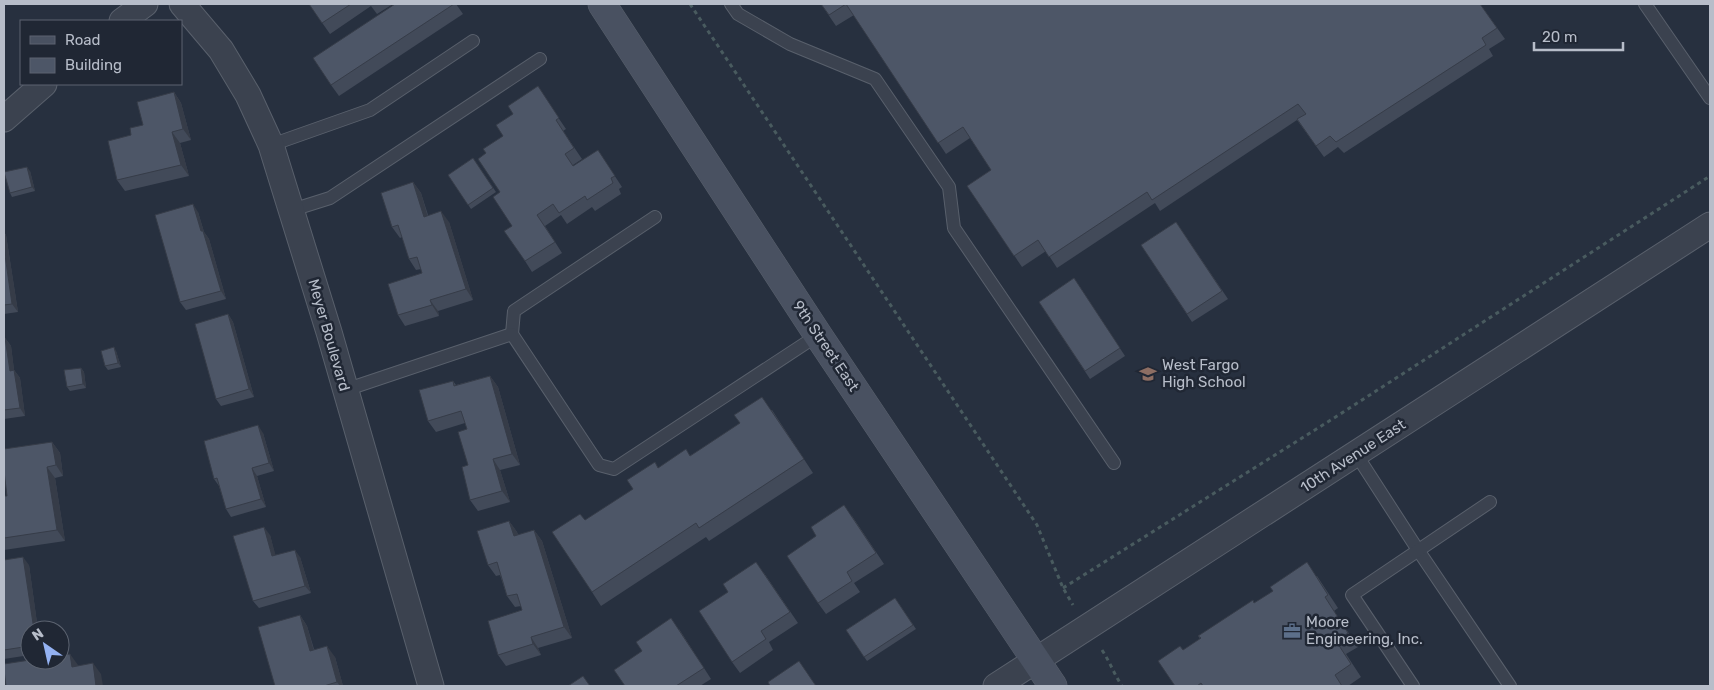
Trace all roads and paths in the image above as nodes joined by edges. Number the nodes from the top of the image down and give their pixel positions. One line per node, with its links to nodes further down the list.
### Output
1 (145, 4): 7 (street)
2 (182, 4): 13 (street, Meyer Boulevard)
3 (602, 4): 19 (main road, 9th Street East)
4 (690, 4): 14 (path)
5 (731, 4): 22 (lane)
6 (1645, 4): 11 (lane)
7 (123, 20)
8 (473, 40): 13 (lane)
9 (540, 59): 15 (lane)
10 (43, 85): 12 (street)
11 (1710, 98)
12 (4, 119)
13 (271, 144): 15 (street, Meyer Boulevard)
14 (1710, 176)
15 (292, 210): 20 (street, Meyer Boulevard)
16 (654, 217): 18 (lane)
17 (1710, 225): 21 (street, 10th Avenue East)
18 (512, 334): 19 (lane); 20 (lane)
19 (818, 335): 25 (main road, 9th Street East)
20 (345, 390): 27 (street, Meyer Boulevard)
21 (1356, 454): 24 (lane); 25 (street, 10th Avenue East)
22 (1114, 463)
23 (1490, 502): 24 (lane)
24 (1418, 550): 31 (lane); 32 (lane)
25 (1036, 661): 28 (street, 10th Avenue East); 29 (main road, 9th Street East)
26 (1110, 662): 30 (path)
27 (431, 686)
28 (996, 686)
29 (1053, 686)
30 (1122, 686)
31 (1413, 686)
32 (1510, 686)

